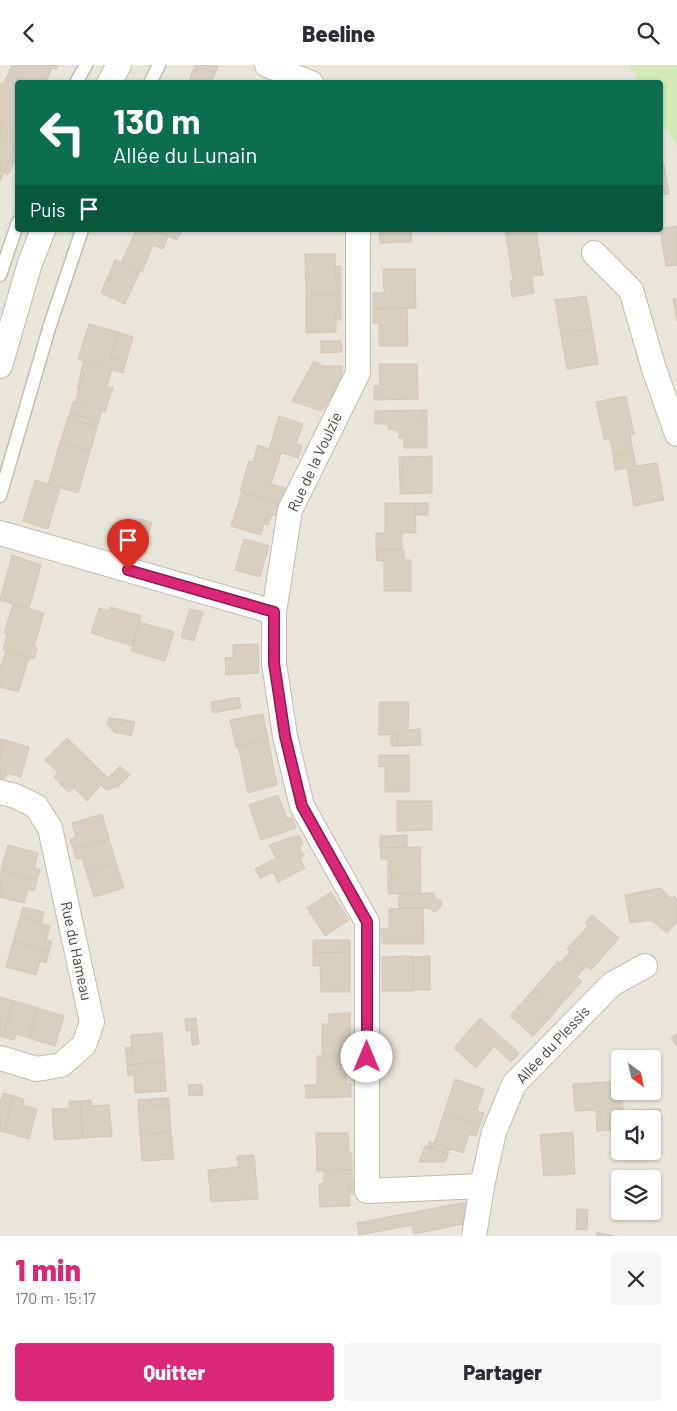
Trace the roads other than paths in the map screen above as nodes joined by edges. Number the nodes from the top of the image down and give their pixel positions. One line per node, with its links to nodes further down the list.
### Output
1 (86, 65): 5 (lane)
2 (119, 65): 6 (street)
3 (159, 65): 7 (lane)
4 (267, 65): 8 (street)
5 (78, 80)
6 (111, 80)
7 (152, 80)
8 (304, 80)
9 (15, 231): 14 (lane)
10 (42, 232): 15 (street)
11 (81, 232): 17 (lane)
12 (358, 232): 19 (street, Rue de la Voulzie)
13 (594, 253): 16 (street)
14 (0, 275)
15 (0, 366)
16 (677, 434)
17 (0, 497)
18 (0, 533): 19 (street)
19 (274, 612): 23 (street, Rue de la Voulzie)
20 (0, 792): 22 (street, Rue du Hameau)
21 (645, 966): 23 (street, Allée du Plessis)
22 (0, 1058)
23 (482, 1186): 24 (street, Allée du Plessis)
24 (474, 1236)

